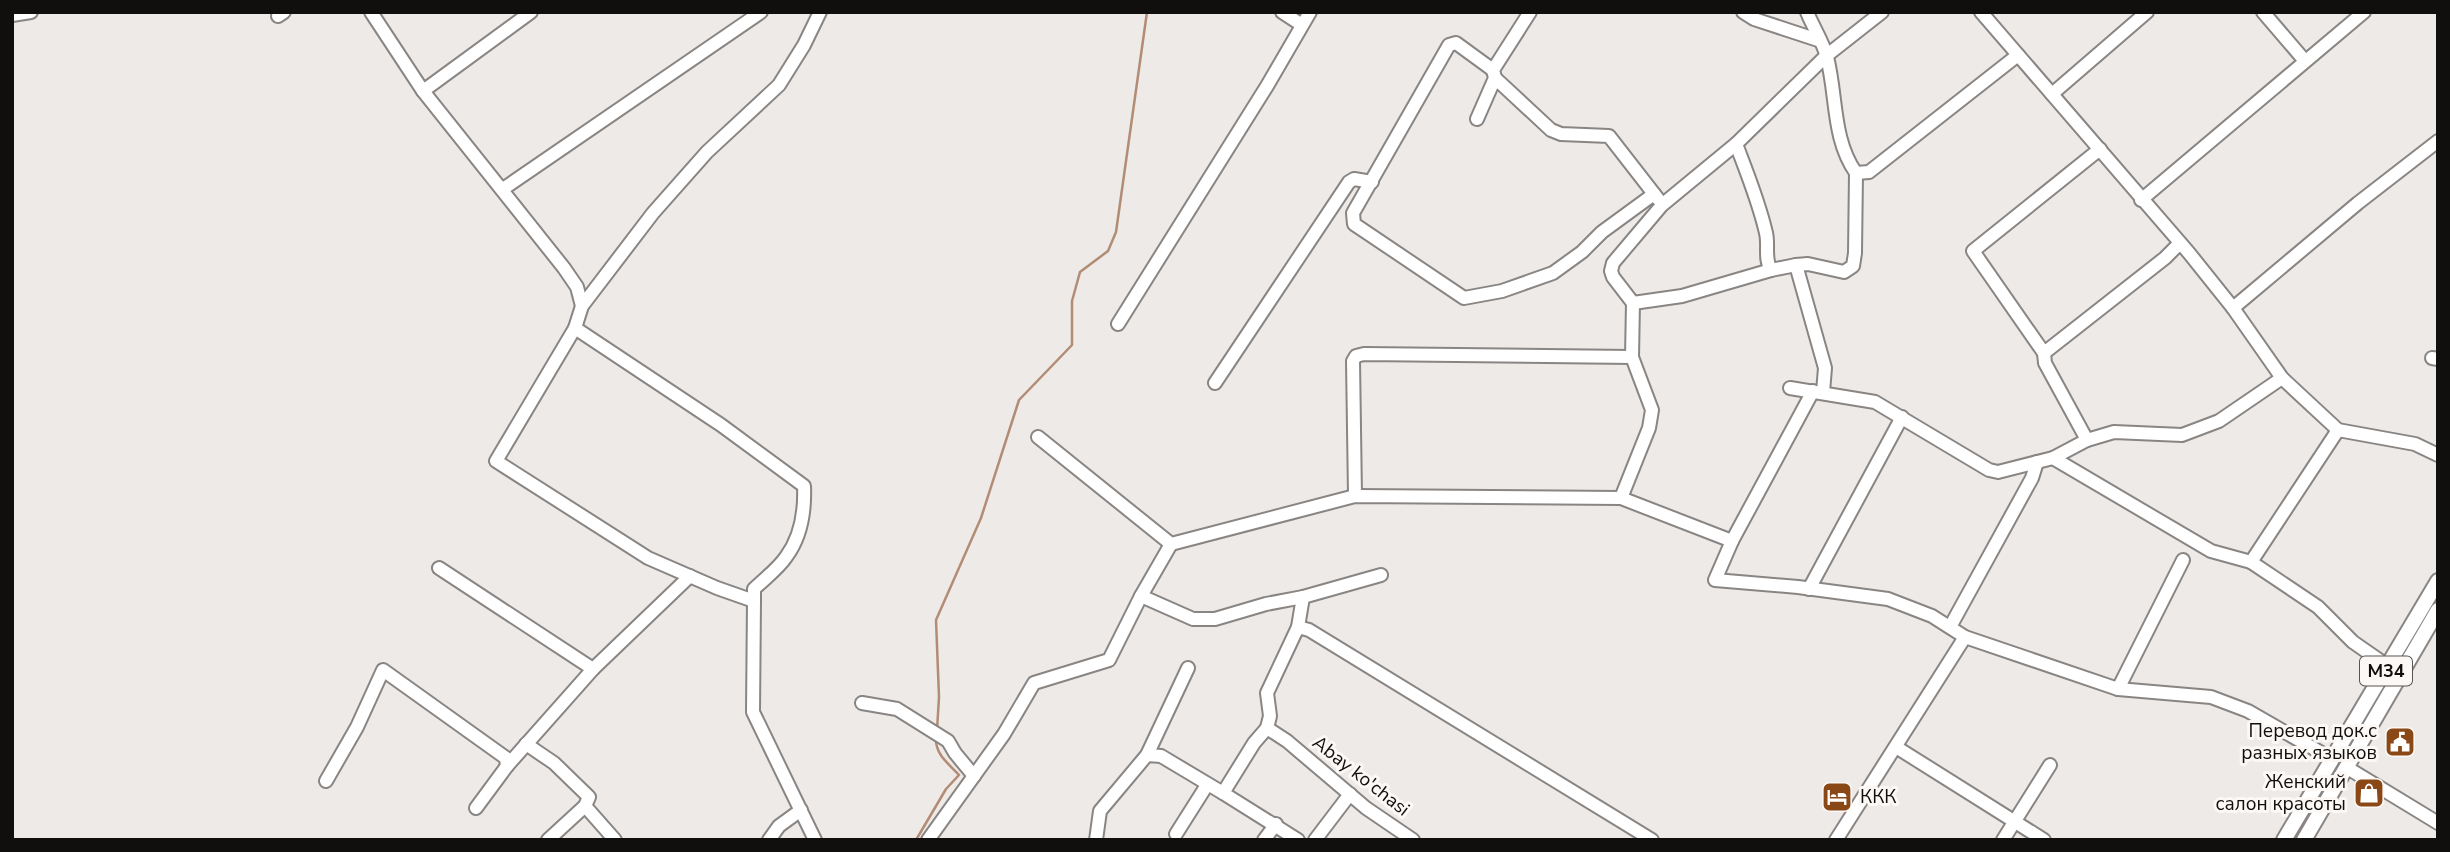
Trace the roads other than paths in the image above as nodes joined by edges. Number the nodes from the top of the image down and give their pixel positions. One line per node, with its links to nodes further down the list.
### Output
1 (31, 12): 16 (street)
2 (371, 12): 23 (street)
3 (531, 12): 23 (street)
4 (761, 12): 31 (street)
5 (820, 12): 38 (street)
6 (1282, 12): 17 (street)
7 (1310, 12): 17 (street)
8 (1530, 12): 22 (street)
9 (1743, 12): 18 (street)
10 (1807, 12): 18 (street)
11 (1882, 12): 20 (street)
12 (1981, 12): 19 (street)
13 (2147, 12): 24 (street)
14 (2263, 12): 21 (street)
15 (2364, 12): 21 (street)
16 (12, 15)
17 (1303, 25): 40 (street)
18 (1818, 40): 20 (street)
19 (2018, 55): 24 (street); 29 (street)
20 (1826, 56): 27 (street); 29 (street)
21 (2305, 61): 33 (street)
22 (1494, 74): 25 (street); 30 (street); 32 (street)
23 (423, 91): 31 (street)
24 (2052, 94): 28 (street)
25 (1476, 119)
26 (2438, 141): 39 (street)
27 (1736, 144): 32 (street); 36 (street)
28 (2100, 149): 33 (street); 42 (street)
29 (1857, 173): 35 (street)
30 (1372, 182): 32 (street); 45 (street)
31 (503, 189): 38 (street)
32 (1658, 199): 37 (street)
33 (2141, 200): 34 (street)
34 (2180, 243): 39 (street); 42 (street)
35 (1796, 265): 36 (street); 47 (street)
36 (1770, 270): 37 (street)
37 (1633, 303): 43 (street)
38 (582, 306): 41 (street)
39 (2233, 308): 44 (street)
40 (1118, 324)
41 (575, 328): 63 (street); 68 (street)
42 (2044, 353): 51 (street)
43 (1632, 357): 55 (street); 56 (street)
44 (2282, 379): 49 (street); 51 (street)
45 (1215, 383)
46 (1790, 388): 47 (street)
47 (1818, 392): 48 (street); 57 (street)
48 (1902, 417): 54 (street); 65 (street)
49 (2338, 430): 52 (street); 60 (street)
50 (1038, 437): 58 (street)
51 (2087, 440): 53 (street)
52 (2438, 455)
53 (2053, 458): 54 (street); 60 (street)
54 (2038, 462): 71 (street)
55 (1354, 496): 56 (street); 58 (street)
56 (1621, 498): 57 (street)
57 (1732, 541): 65 (street)
58 (1171, 544): 66 (street)
59 (2183, 560): 76 (street)
60 (2250, 562): 73 (street)
61 (439, 568): 75 (street)
62 (1381, 575): 67 (street)
63 (690, 576): 68 (street); 75 (street)
64 (2438, 581): 73 (main road, M34)
65 (1809, 589): 71 (street)
66 (1141, 596): 67 (street); 86 (street)
67 (1303, 597): 70 (street)
68 (754, 601): 93 (street)
69 (2438, 610): 85 (main road, M34)
70 (1298, 626): 78 (street); 108 (street)
71 (1950, 627): 72 (street)
72 (1965, 637): 76 (street); 80 (street)
73 (2389, 667): 82 (main road, M34)
74 (1188, 668): 81 (street)
75 (593, 669): 79 (street)
76 (2118, 689): 82 (street)
77 (862, 703): 86 (street)
78 (1267, 729): 89 (street); 90 (street, Abay ko'chasi)
79 (526, 744): 84 (street); 91 (street)
80 (1896, 747): 94 (street); 109 (street)
81 (1147, 755): 88 (street); 103 (street)
82 (2332, 759): 85 (main road); 112 (main road, M34)
83 (2050, 765): 94 (street)
84 (507, 766): 87 (street); 92 (street)
85 (2346, 767): 95 (street); 113 (main road, M34)
86 (974, 776): 102 (street)
87 (326, 781)
88 (1207, 785): 89 (street); 97 (street)
89 (1223, 793): 96 (street)
90 (1350, 794): 106 (street); 107 (street, Abay ko'chasi)
91 (585, 806): 98 (street); 99 (street)
92 (476, 808)
93 (800, 810): 100 (street); 101 (street)
94 (2015, 821): 110 (street); 111 (street)
95 (2438, 823)
96 (1276, 824): 104 (street); 105 (street)
97 (1176, 834)
98 (548, 840)
99 (615, 840)
100 (769, 840)
101 (815, 840)
102 (929, 840)
103 (1096, 840)
104 (1264, 840)
105 (1298, 840)
106 (1315, 840)
107 (1413, 840)
108 (1653, 840)
109 (1836, 840)
110 (2003, 840)
111 (2044, 840)
112 (2284, 840)
113 (2304, 840)

